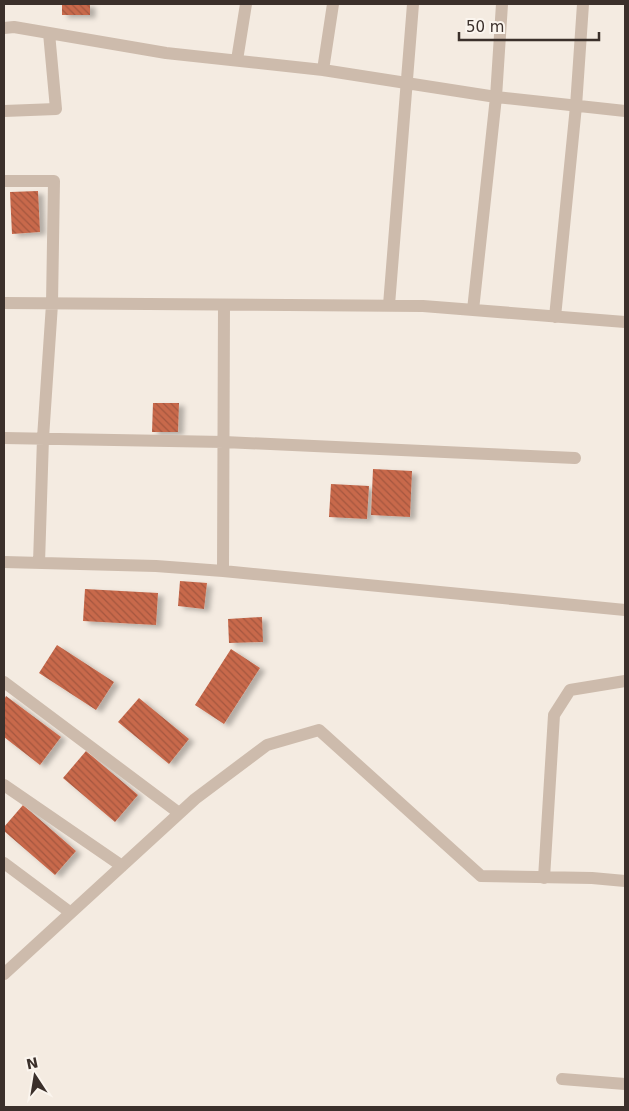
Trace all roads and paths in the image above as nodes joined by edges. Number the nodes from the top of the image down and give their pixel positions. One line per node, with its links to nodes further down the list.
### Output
1 (246, 4): 8 (street)
2 (333, 4): 9 (street)
3 (413, 4): 10 (street)
4 (502, 4): 11 (street)
5 (583, 4): 12 (street)
6 (4, 28): 7 (street)
7 (49, 33): 8 (street); 13 (street)
8 (237, 60): 9 (street)
9 (324, 70): 10 (street)
10 (406, 84): 11 (street); 19 (street)
11 (496, 98): 12 (street); 20 (street)
12 (576, 106): 14 (street); 21 (street)
13 (4, 111)
14 (625, 111)
15 (4, 181): 17 (street)
16 (4, 303): 17 (street)
17 (52, 304): 18 (street); 24 (street)
18 (224, 305): 19 (street); 25 (street)
19 (389, 305): 20 (street)
20 (473, 310): 21 (street)
21 (555, 316): 22 (street)
22 (625, 322)
23 (4, 438): 24 (street)
24 (43, 438): 25 (street); 28 (street)
25 (224, 442): 26 (street); 29 (street)
26 (575, 458)
27 (4, 562): 28 (street)
28 (38, 563): 29 (street)
29 (223, 571): 30 (street)
30 (625, 610)
31 (625, 681): 37 (street)
32 (4, 682): 34 (street)
33 (4, 785): 36 (street)
34 (179, 813): 36 (street); 37 (street)
35 (4, 863): 39 (street)
36 (122, 866): 39 (street)
37 (544, 878): 38 (street)
38 (625, 881)
39 (71, 913): 40 (street)
40 (4, 974)
41 (562, 1079): 42 (street)
42 (625, 1084)

